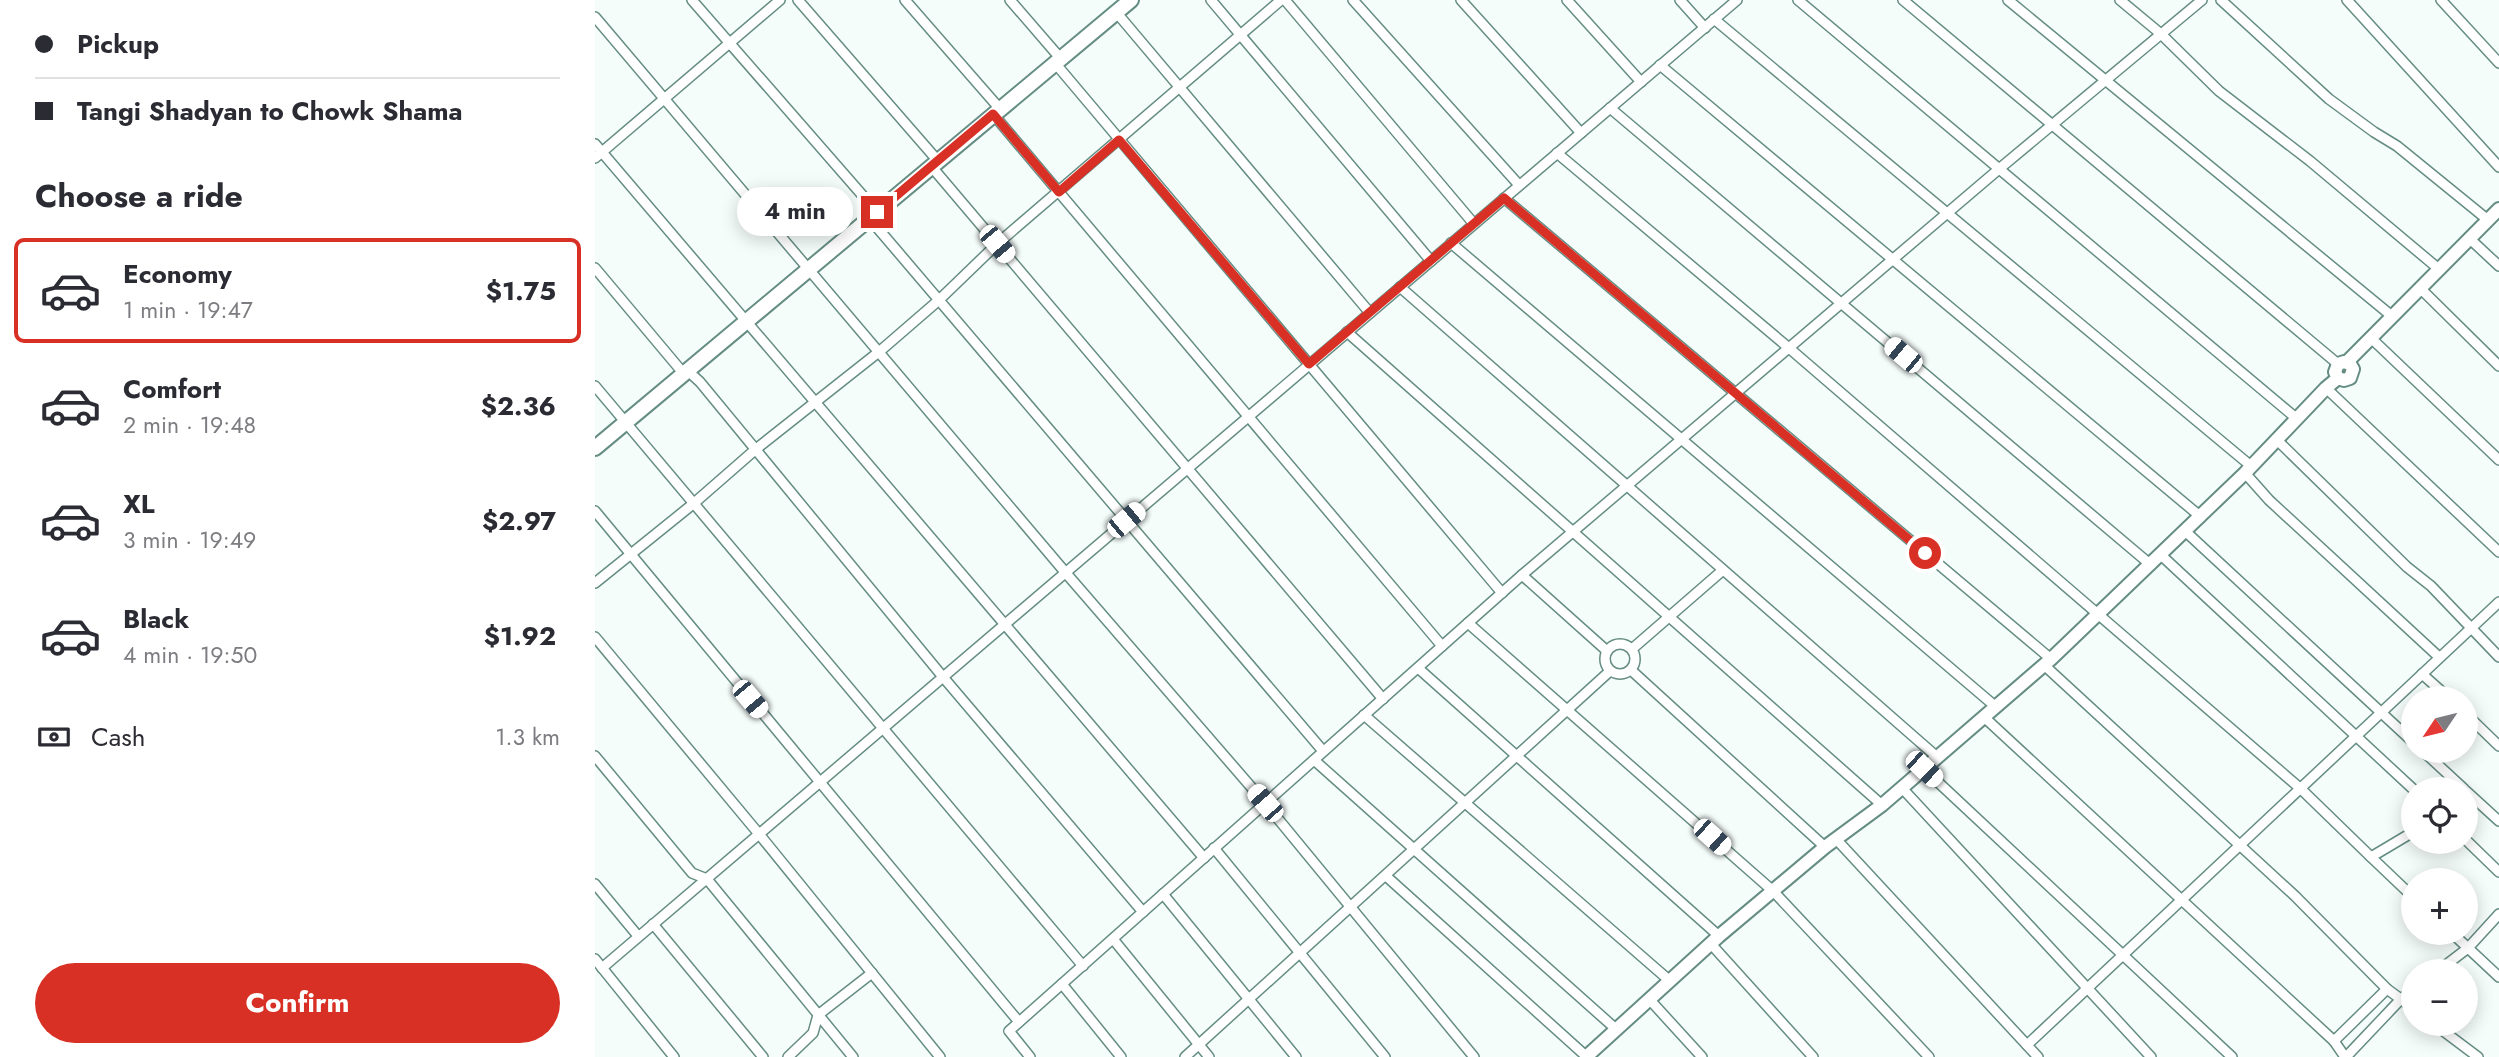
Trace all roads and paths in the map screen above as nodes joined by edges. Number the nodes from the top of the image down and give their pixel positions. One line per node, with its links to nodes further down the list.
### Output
1 (692, 0): 27 (street)
2 (780, 0): 27 (street)
3 (799, 0): 43 (street)
4 (905, 0): 36 (street)
5 (1010, 0): 28 (street)
6 (1211, 0): 25 (street)
7 (1283, 0): 25 (street); 53 (street)
8 (1353, 0): 46 (street)
9 (1461, 0): 38 (street)
10 (1567, 0): 32 (street)
11 (1680, 0): 24 (street)
12 (1737, 0): 23 (street)
13 (1798, 0): 45 (street)
14 (1903, 0): 37 (street)
15 (2008, 0): 31 (street)
16 (2120, 0): 26 (street)
17 (2202, 0): 26 (street)
18 (2221, 0): 52 (street)
19 (2347, 0): 44 (street)
20 (2441, 0): 29 (street)
21 (1122, 5): 28 (main road); 33 (street)
22 (595, 17): 34 (street)
23 (1714, 19): 24 (street); 50 (street)
24 (1705, 27): 30 (street)
25 (1240, 34): 33 (street); 58 (street)
26 (2161, 34): 31 (street); 62 (street)
27 (730, 43): 34 (street); 51 (street)
28 (1058, 61): 36 (main road); 39 (street)
29 (2499, 63)
30 (1660, 65): 32 (street); 57 (street)
31 (2106, 80): 37 (street); 68 (street)
32 (1641, 82): 35 (street)
33 (1179, 86): 39 (street); 67 (street)
34 (665, 99): 42 (street); 61 (street)
35 (1610, 108): 38 (street); 66 (street)
36 (997, 112): 43 (main road); 47 (street)
37 (2053, 124): 45 (street); 74 (street)
38 (1581, 133): 41 (street)
39 (1119, 140): 47 (street); 75 (street)
40 (595, 144): 42 (street)
41 (1557, 153): 46 (street); 72 (street)
42 (599, 155): 69 (street)
43 (935, 163): 51 (main road); 56 (street)
44 (2499, 167)
45 (1999, 169): 50 (street); 83 (street)
46 (1519, 186): 48 (street)
47 (1059, 192): 56 (street); 82 (street)
48 (1504, 198): 53 (street); 80 (street)
49 (2499, 209): 52 (main road)
50 (1947, 213): 57 (street); 91 (street)
51 (873, 215): 61 (main road); 65 (street)
52 (2488, 220): 54 (main road)
53 (1474, 224): 55 (street)
54 (2470, 239): 59 (street); 62 (main road)
55 (1451, 243): 58 (street); 85 (street)
56 (997, 244): 65 (street); 90 (street)
57 (1893, 259): 66 (street); 95 (street)
58 (1431, 261): 63 (street)
59 (2499, 266)
60 (595, 268): 77 (street)
61 (809, 268): 69 (main road); 73 (street)
62 (2440, 270): 64 (main road)
63 (1400, 286): 67 (street); 92 (street)
64 (2421, 289): 68 (main road); 76 (street)
65 (939, 300): 73 (street); 96 (street)
66 (1842, 303): 72 (street); 102 (street)
67 (1370, 313): 70 (street)
68 (2393, 317): 71 (main road)
69 (746, 321): 77 (main road); 81 (street)
70 (1346, 332): 75 (street); 98 (street)
71 (2372, 339): 74 (main road); 89 (street)
72 (1789, 348): 80 (street); 109 (street)
73 (880, 351): 81 (street); 104 (street)
74 (2343, 363): 79 (main road)
75 (1309, 364): 82 (street); 107 (street)
76 (2499, 366)
77 (686, 372): 84 (main road); 88 (street)
78 (595, 386): 84 (street)
79 (2326, 388): 83 (main road); 99 (street)
80 (1735, 393): 85 (street); 120 (street)
81 (817, 402): 88 (street); 111 (street)
82 (1248, 416): 90 (street); 115 (street)
83 (2296, 418): 86 (main road)
84 (626, 422): 87 (main road); 93 (street)
85 (1682, 439): 92 (street); 128 (street)
86 (2276, 439): 91 (main road); 113 (street)
87 (595, 448)
88 (755, 449): 93 (street); 125 (street)
89 (2499, 460)
90 (1187, 468): 96 (street); 127 (street)
91 (2248, 469): 95 (main road); 118 (street)
92 (1627, 485): 98 (street); 103 (street)
93 (693, 504): 100 (street); 134 (street)
94 (595, 511): 100 (street)
95 (2201, 517): 97 (main road)
96 (1126, 520): 104 (street); 138 (street)
97 (2185, 531): 101 (main road); 130 (street)
98 (1573, 532): 105 (street); 110 (street)
99 (2499, 552)
100 (629, 554): 106 (street); 147 (street)
101 (2162, 556): 102 (main road); 136 (street)
102 (2151, 565): 109 (main road)
103 (1723, 569): 110 (street); 141 (street)
104 (1065, 572): 111 (street); 151 (street)
105 (1522, 575): 107 (street); 117 (street)
106 (595, 583)
107 (1502, 593): 112 (street)
108 (2499, 602): 113 (street)
109 (2099, 614): 120 (main road); 149 (street)
110 (1669, 617): 116 (street); 153 (street)
111 (1005, 623): 125 (street); 163 (street)
112 (1468, 623): 115 (street); 129 (street)
113 (2472, 627): 118 (street); 119 (street)
114 (595, 638): 155 (street)
115 (1442, 646): 121 (street)
116 (1632, 649): 117 (street); 122 (street)
117 (1607, 651): 123 (street)
118 (2439, 657): 124 (street)
119 (2499, 657)
120 (2048, 662): 128 (main road); 158 (street)
121 (1418, 668): 127 (street); 140 (street)
122 (1631, 670): 123 (street); 157 (street)
123 (1610, 671): 129 (street)
124 (2422, 674): 126 (street); 130 (street)
125 (943, 677): 134 (street); 173 (street)
126 (2436, 686)
127 (1383, 699): 131 (street)
128 (1996, 707): 132 (main road)
129 (1568, 710): 140 (street); 169 (street)
130 (2381, 712): 135 (street); 136 (street)
131 (1364, 715): 138 (street); 152 (street)
132 (1984, 717): 141 (main road); 171 (street)
133 (2478, 725): 137 (street)
134 (882, 728): 147 (street); 185 (street)
135 (2401, 731)
136 (2357, 736): 146 (street); 149 (street)
137 (2499, 746)
138 (1323, 751): 142 (street)
139 (595, 756): 166 (street)
140 (1517, 756): 152 (street); 178 (street)
141 (1937, 757): 144 (main road)
142 (1314, 760): 151 (street); 160 (street)
143 (2436, 763): 145 (street)
144 (1924, 769): 148 (main road); 182 (street)
145 (2451, 777)
146 (2401, 778)
147 (820, 782): 155 (street); 197 (street)
148 (1902, 788): 153 (main road); 191 (street)
149 (2301, 789): 158 (street); 162 (street)
150 (2478, 802): 154 (street)
151 (1265, 803): 159 (street); 172 (street)
152 (1465, 803): 160 (street); 189 (street)
153 (1882, 805): 157 (main road)
154 (2499, 821)
155 (759, 834): 166 (street); 187 (street)
156 (2401, 839): 162 (street)
157 (1831, 843): 169 (main road); 202 (street)
158 (2241, 845): 171 (street); 192 (street)
159 (1215, 848): 163 (street); 181 (street)
160 (1414, 849): 165 (street); 198 (street)
161 (2478, 852): 164 (street)
162 (2371, 857): 168 (street)
163 (1204, 858): 170 (street)
164 (2499, 872)
165 (1385, 876): 172 (street); 215 (street)
166 (707, 879): 175 (street); 196 (street)
167 (595, 884): 176 (street)
168 (2401, 886)
169 (1773, 891): 178 (main road); 218 (street)
170 (1163, 894): 173 (street); 194 (street)
171 (2182, 900): 182 (street); 200 (street)
172 (1352, 906): 181 (street); 214 (street)
173 (1143, 912): 177 (street)
174 (2499, 914): 180 (street)
175 (653, 924): 176 (street); 204 (street)
176 (638, 936): 186 (street)
177 (1112, 939): 185 (street); 201 (street)
178 (1715, 940): 189 (main road); 217 (street)
179 (2465, 945): 180 (street)
180 (2468, 948): 184 (street); 188 (street)
181 (1301, 953): 194 (street); 213 (street)
182 (2123, 956): 191 (street); 221 (street)
183 (595, 959): 186 (street)
184 (2454, 959)
185 (1083, 965): 190 (street)
186 (602, 968): 203 (street)
187 (872, 973): 196 (street); 207 (street)
188 (2499, 977)
189 (1670, 981): 195 (main road)
190 (1062, 984): 197 (street); 209 (street)
191 (2088, 988): 202 (street); 220 (street)
192 (2387, 989): 193 (street); 200 (street)
193 (2401, 999): 222 (street)
194 (1249, 1000): 201 (street); 212 (street)
195 (1650, 1000): 198 (main road); 216 (street)
196 (818, 1015): 205 (street); 206 (street)
197 (1019, 1022): 208 (street)
198 (1617, 1030): 215 (main road)
199 (2450, 1036): 223 (street)
200 (2334, 1041): 222 (street)
201 (1199, 1045): 210 (street); 211 (street)
202 (2027, 1045): 219 (street)
203 (674, 1057)
204 (763, 1057)
205 (788, 1057)
206 (853, 1057)
207 (940, 1057)
208 (1030, 1057)
209 (1121, 1057)
210 (1185, 1057)
211 (1209, 1057)
212 (1296, 1057)
213 (1385, 1057)
214 (1474, 1057)
215 (1587, 1057)
216 (1702, 1057)
217 (1813, 1057)
218 (1930, 1057)
219 (2038, 1057)
220 (2151, 1057)
221 (2232, 1057)
222 (2345, 1057)
223 (2478, 1057)

